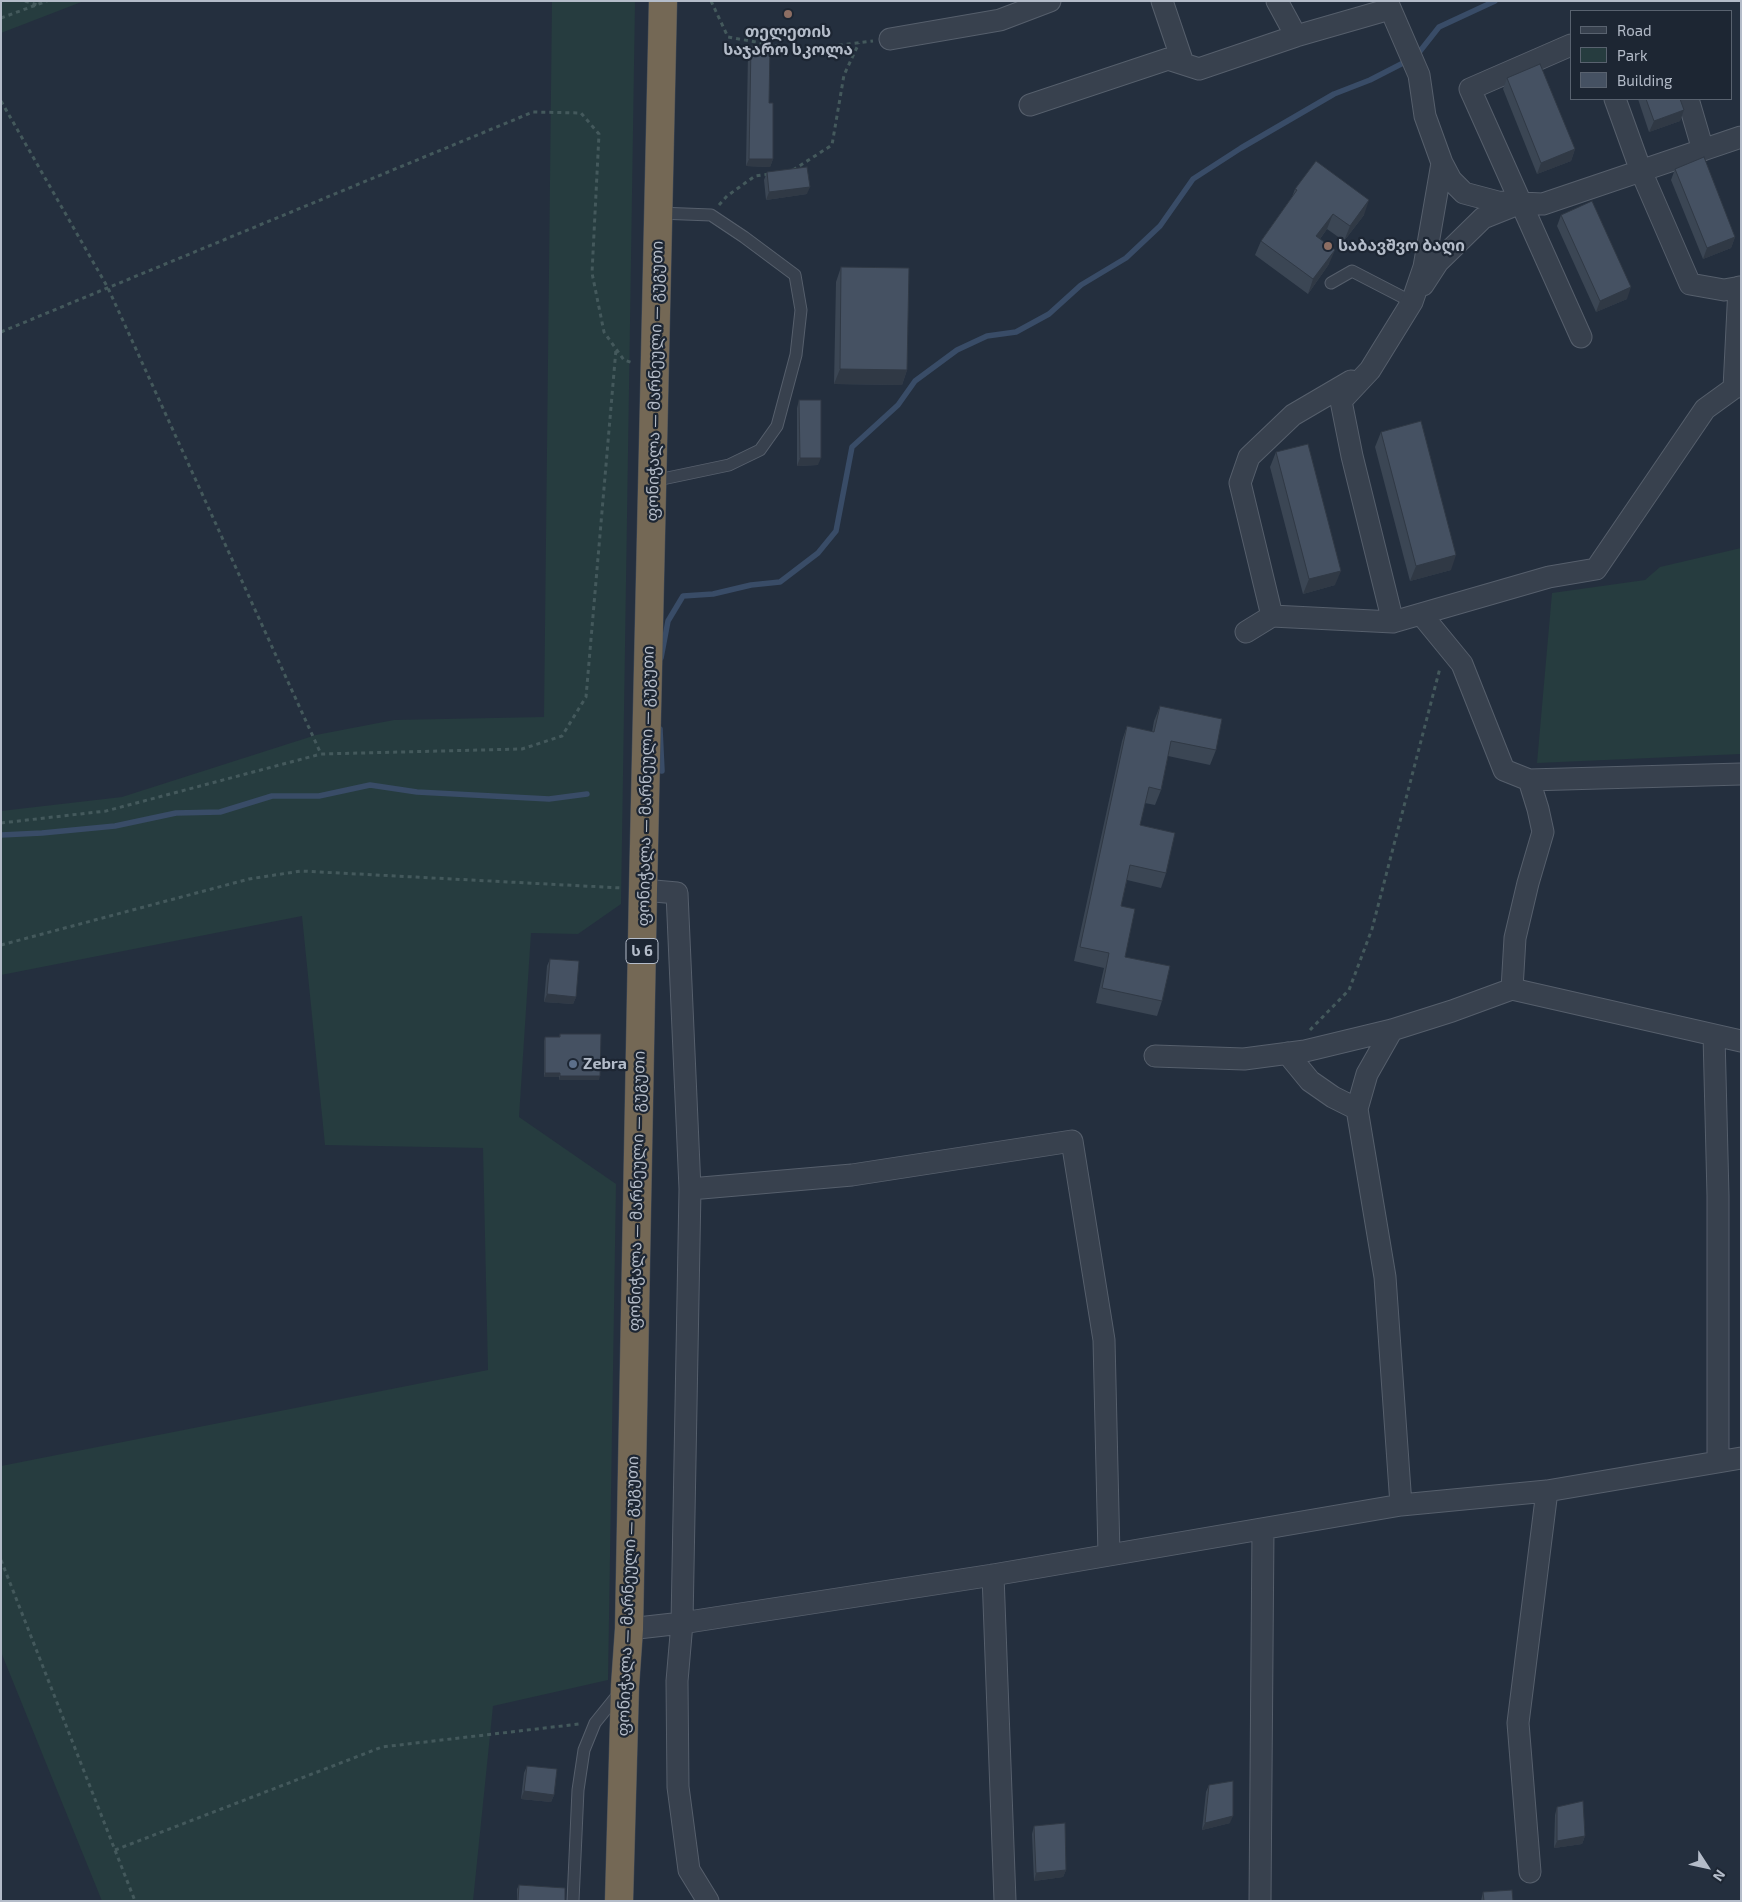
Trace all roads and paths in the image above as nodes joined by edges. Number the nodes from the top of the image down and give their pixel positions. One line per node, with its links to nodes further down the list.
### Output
1 (25, 1): 8 (path)
2 (48, 1): 8 (path)
3 (663, 1): 27 (highway, ფონიჭალა — მარნეული — გუგუთი / ს 6)
4 (711, 1): 13 (path)
5 (1050, 1): 12 (street)
6 (1162, 1): 15 (street)
7 (1276, 1): 11 (street)
8 (38, 5): 10 (path)
9 (1389, 5): 11 (street); 22 (street)
10 (1, 18)
11 (1296, 36): 15 (street)
12 (890, 39): 13 (path)
13 (859, 43): 23 (path)
14 (1570, 45): 26 (street)
15 (1183, 64): 19 (street)
16 (1615, 100): 24 (street)
17 (1688, 100): 21 (street)
18 (1, 101): 31 (path)
19 (1030, 105)
20 (1741, 138): 21 (street)
21 (1703, 150): 24 (street)
22 (1442, 163): 26 (street); 32 (street)
23 (788, 171)
24 (1641, 171): 26 (street); 30 (street)
25 (772, 174): 28 (path)
26 (1520, 203): 32 (street); 34 (street)
27 (660, 213): 28 (lane); 36 (highway, ფონიჭალა — მარნეული — გუგუთი / ს 6)
28 (711, 215): 39 (lane)
29 (1331, 284): 32 (lane)
30 (1740, 287): 38 (street)
31 (108, 288): 33 (path); 35 (path); 45 (path)
32 (1412, 302): 37 (street)
33 (1, 332)
34 (1581, 336)
35 (616, 349): 36 (path); 45 (path)
36 (656, 369): 39 (highway, ფონიჭალა — მარნეული — გუგუთი / ს 6)
37 (1370, 370): 41 (street); 42 (street)
38 (1738, 387): 40 (street)
39 (653, 481): 49 (highway, ფონიჭალა — მარნეული — გუგუთი / ს 6)
40 (1420, 614): 42 (street); 44 (street)
41 (1272, 616): 42 (street); 43 (street)
42 (1393, 622)
43 (1246, 632)
44 (1446, 645): 47 (street); 55 (path)
45 (322, 754): 48 (path)
46 (1741, 774): 47 (street)
47 (1528, 780): 51 (street)
48 (1, 823)
49 (643, 890): 50 (path); 58 (street); 68 (highway, ფონიჭალა — მარნეული — გუგუთი / ს 6)
50 (1, 945)
51 (1512, 988): 52 (street); 53 (street)
52 (1392, 1030): 55 (street); 57 (street)
53 (1714, 1035): 54 (street); 60 (street)
54 (1741, 1041)
55 (1287, 1053): 56 (street); 57 (street)
56 (1155, 1056)
57 (1357, 1109): 62 (street)
58 (690, 1188): 64 (street); 67 (street)
59 (1741, 1458): 60 (street)
60 (1718, 1461): 61 (street)
61 (1547, 1491): 62 (street); 72 (street)
62 (1401, 1504): 63 (street)
63 (1263, 1529): 64 (street); 78 (street)
64 (1110, 1555): 66 (street)
65 (1, 1560): 71 (path)
66 (993, 1575): 67 (street); 77 (street)
67 (682, 1623): 68 (street); 76 (street)
68 (629, 1629): 69 (highway, ფონიჭალა — მარნეული — გუგუთი / ს 6)
69 (625, 1686): 70 (lane); 75 (highway, ფონიჭალა — მარნეული — გუგუთი / ს 6)
70 (595, 1723): 71 (path); 74 (lane)
71 (115, 1850): 73 (path)
72 (1530, 1872)
73 (135, 1901)
74 (573, 1901)
75 (618, 1901)
76 (708, 1901)
77 (1005, 1901)
78 (1260, 1901)

